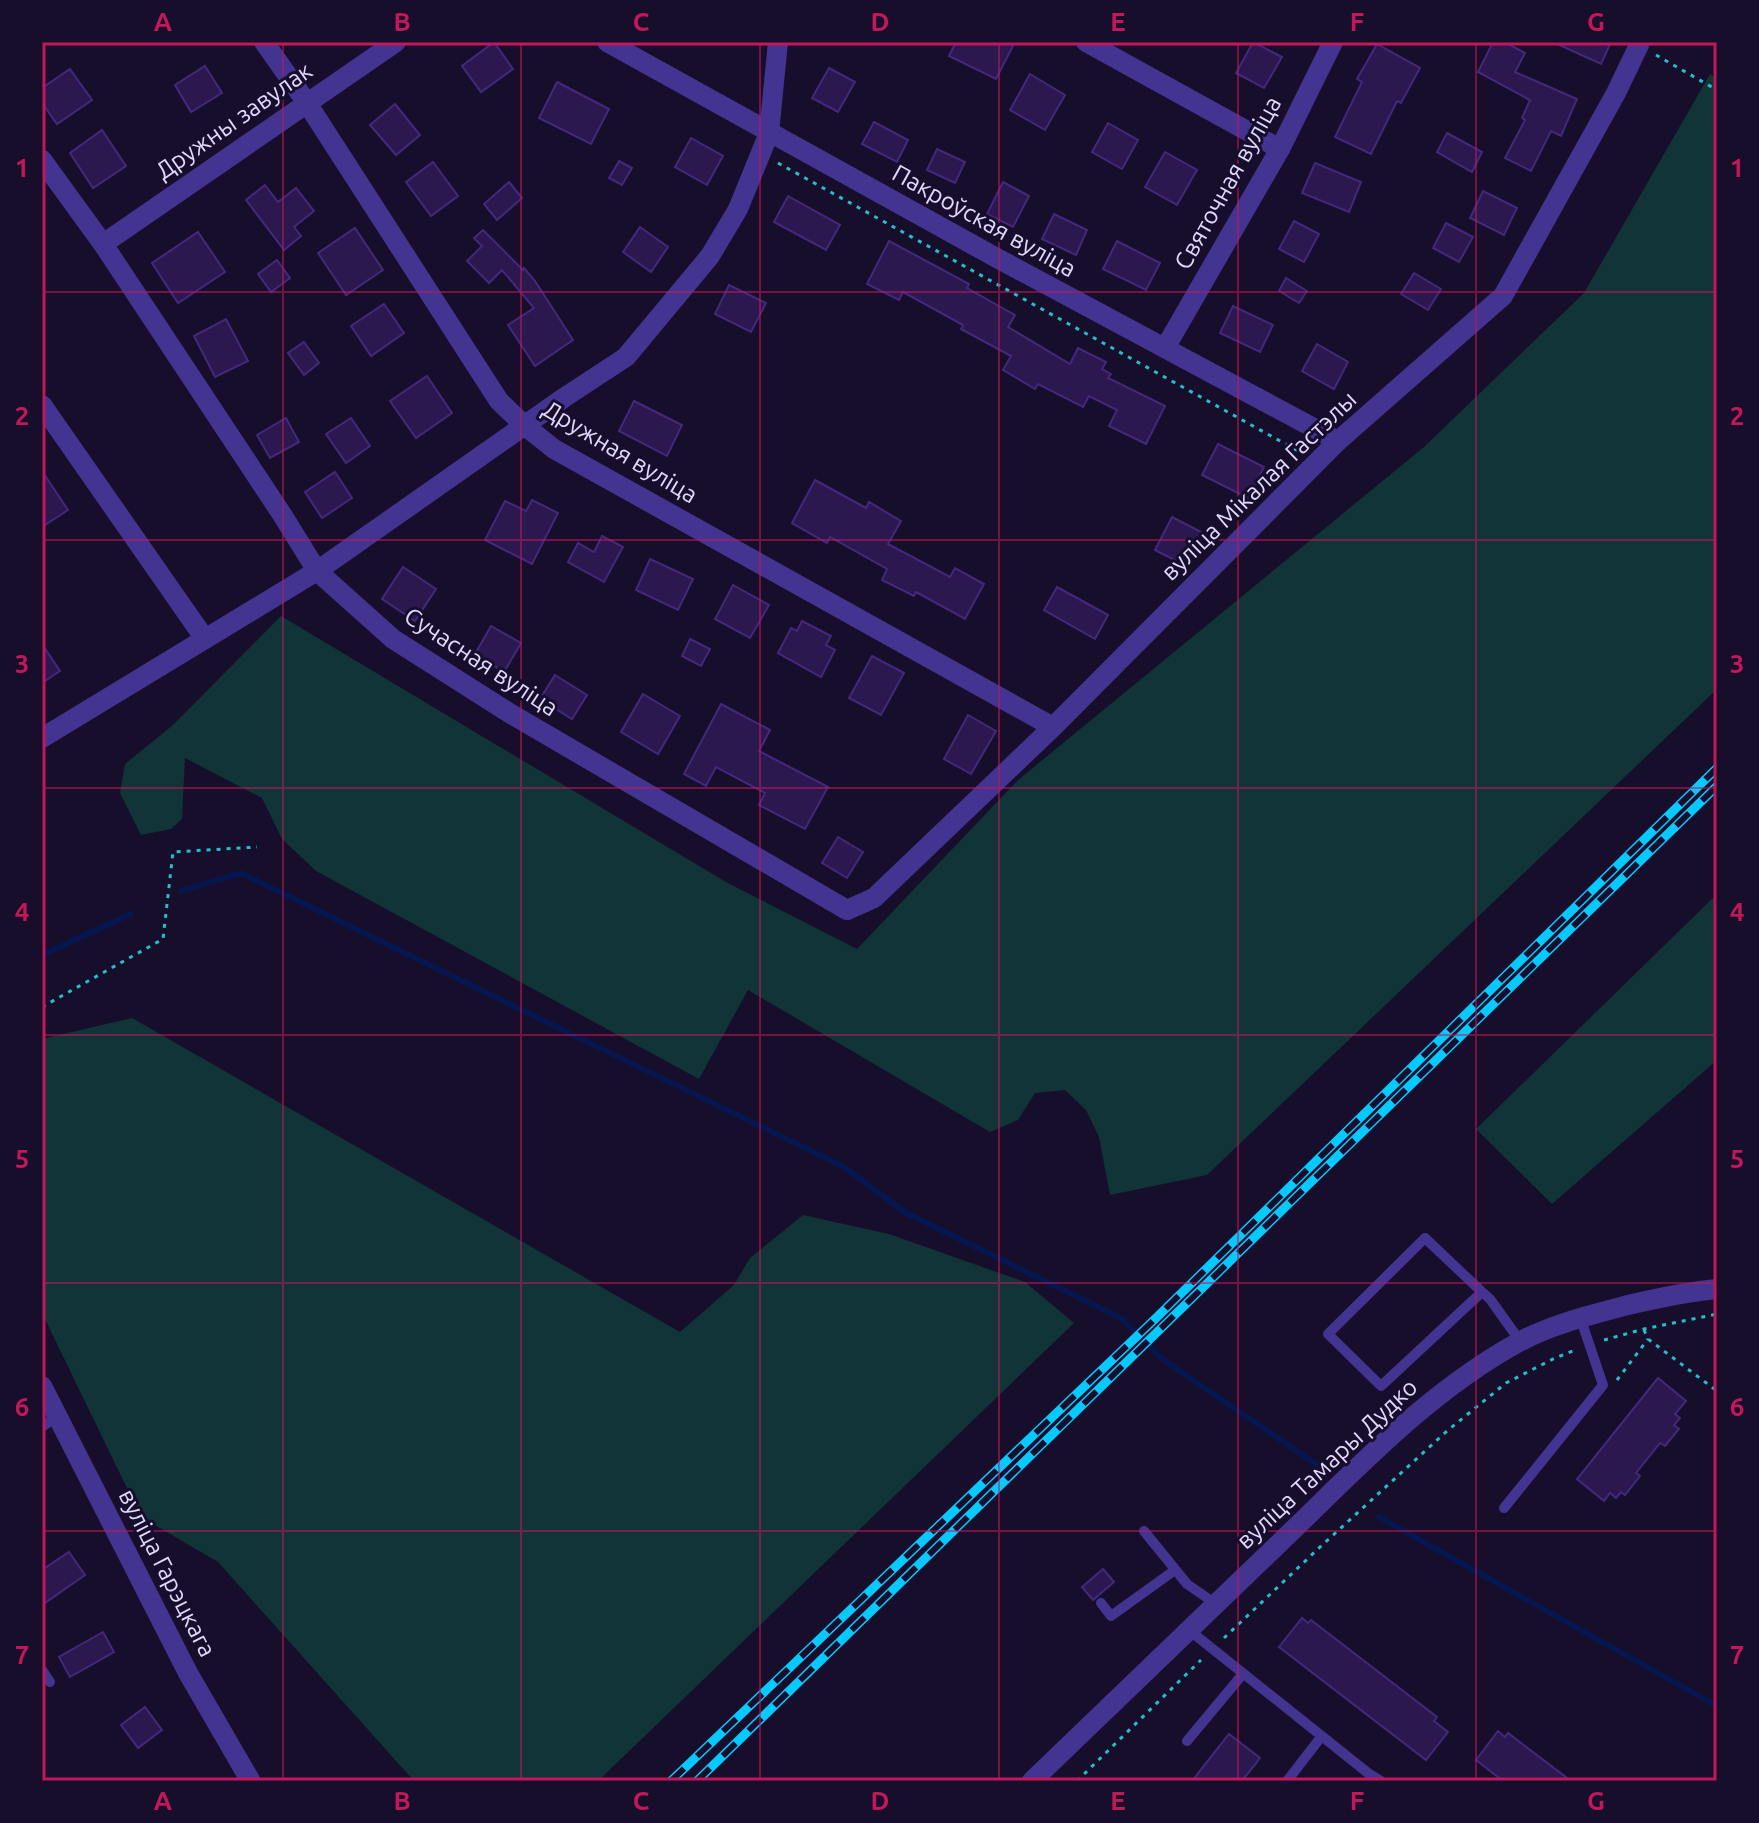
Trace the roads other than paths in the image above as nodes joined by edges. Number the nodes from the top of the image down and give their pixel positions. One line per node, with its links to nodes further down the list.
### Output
1 (264, 42): 8 (street, Дружная вуліца)
2 (396, 42): 8 (street, Дружны завулак)
3 (607, 42): 9 (street, Пакроўская вуліца)
4 (778, 42): 9 (street)
5 (1086, 42): 10 (street)
6 (1333, 42): 10 (street, Святочная вуліца)
7 (1639, 45): 16 (street, вуліца Мікалая Гастэлы)
8 (307, 103): 12 (street, Дружны завулак); 15 (street, Дружная вуліца)
9 (769, 133): 13 (street, Пакроўская вуліца); 15 (street)
10 (1280, 149): 13 (street, Святочная вуліца)
11 (42, 160): 12 (street, Сучасная вуліца)
12 (103, 244): 17 (street, Сучасная вуліца)
13 (1165, 348): 16 (street, Пакроўская вуліца)
14 (42, 405): 18 (street)
15 (524, 425): 17 (street); 19 (street, Дружная вуліца)
16 (1338, 441): 19 (street, вуліца Мікалая Гастэлы)
17 (317, 571): 18 (street); 21 (street, Сучасная вуліца)
18 (205, 639): 20 (street)
19 (1053, 727): 21 (street, вуліца Мікалая Гастэлы)
20 (42, 738)
21 (847, 910)
22 (1717, 1289): 24 (street, вуліца Тамары Дудко)
23 (1482, 1292): 23 (lane); 25 (lane)
24 (1580, 1317): 25 (street, вуліца Тамары Дудко); 28 (lane)
25 (1520, 1341): 32 (street, вуліца Тамары Дудко)
26 (42, 1386): 27 (street, вуліца Гарэцкага)
27 (50, 1421): 40 (street, вуліца Гарэцкага)
28 (1504, 1508)
29 (1144, 1531): 30 (lane)
30 (1175, 1570): 31 (lane); 32 (lane)
31 (1101, 1603)
32 (1216, 1604): 33 (street, вуліца Тамары Дудко)
33 (1189, 1630): 35 (lane); 41 (street, вуліца Тамары Дудко)
34 (42, 1670): 36 (lane)
35 (1242, 1675): 37 (lane); 38 (lane)
36 (50, 1682)
37 (1321, 1737): 39 (lane); 42 (lane)
38 (1187, 1741)
39 (1365, 1777): 43 (lane)
40 (250, 1780)
41 (1032, 1781)
42 (1287, 1781)
43 (1381, 1781)

